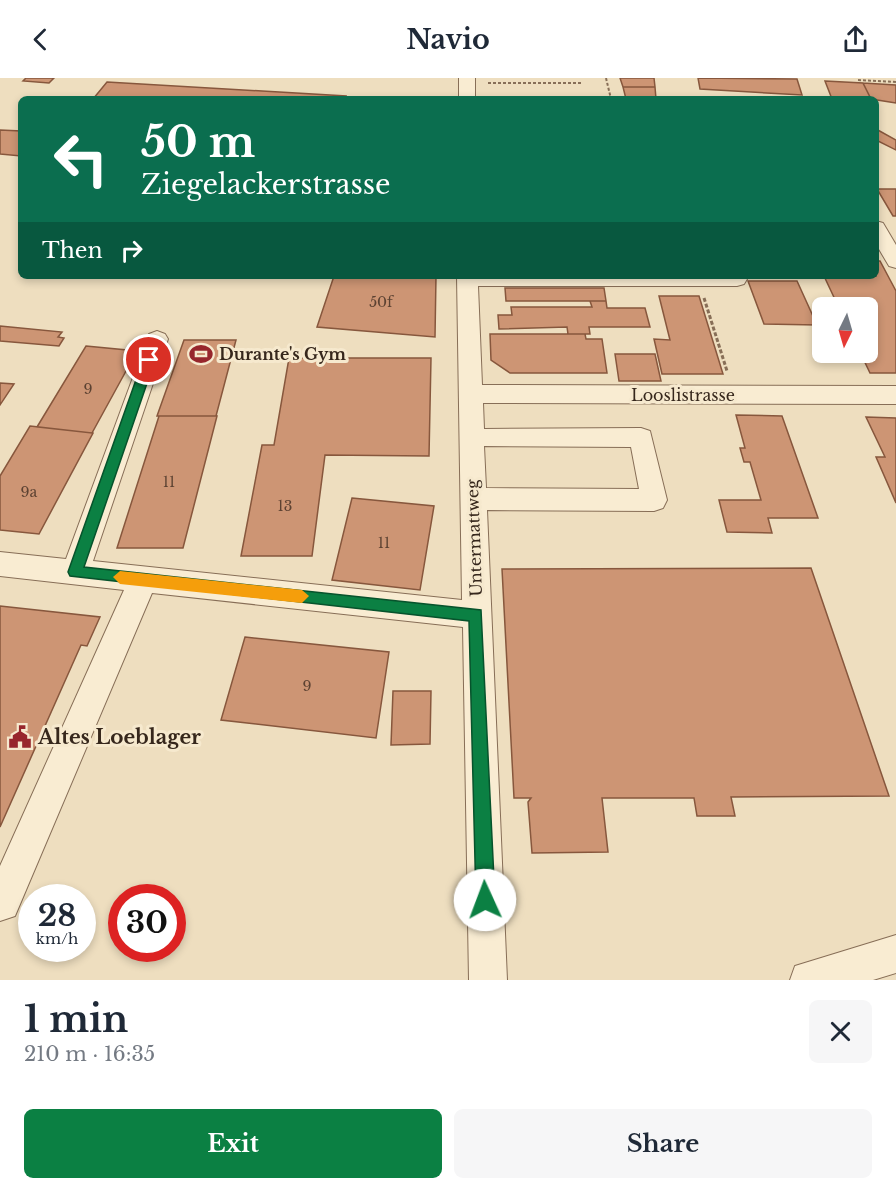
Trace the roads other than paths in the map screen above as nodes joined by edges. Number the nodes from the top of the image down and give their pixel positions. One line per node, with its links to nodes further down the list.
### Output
1 (467, 80): 2 (street)
2 (467, 96)
3 (879, 232): 4 (street)
4 (896, 262)
5 (467, 279): 9 (street, Untermattweg)
6 (698, 279): 7 (street)
7 (736, 279)
8 (157, 339): 14 (street)
9 (470, 394): 10 (street, Looslistrasse); 12 (street, Untermattweg)
10 (896, 395)
11 (487, 436): 12 (street)
12 (473, 499): 16 (street, Untermattweg)
13 (0, 564): 14 (street)
14 (75, 572): 15 (street)
15 (143, 580): 16 (street); 17 (street)
16 (476, 615): 19 (street, Untermattweg)
17 (0, 903)
18 (896, 954): 20 (street)
19 (488, 980)
20 (809, 980)

